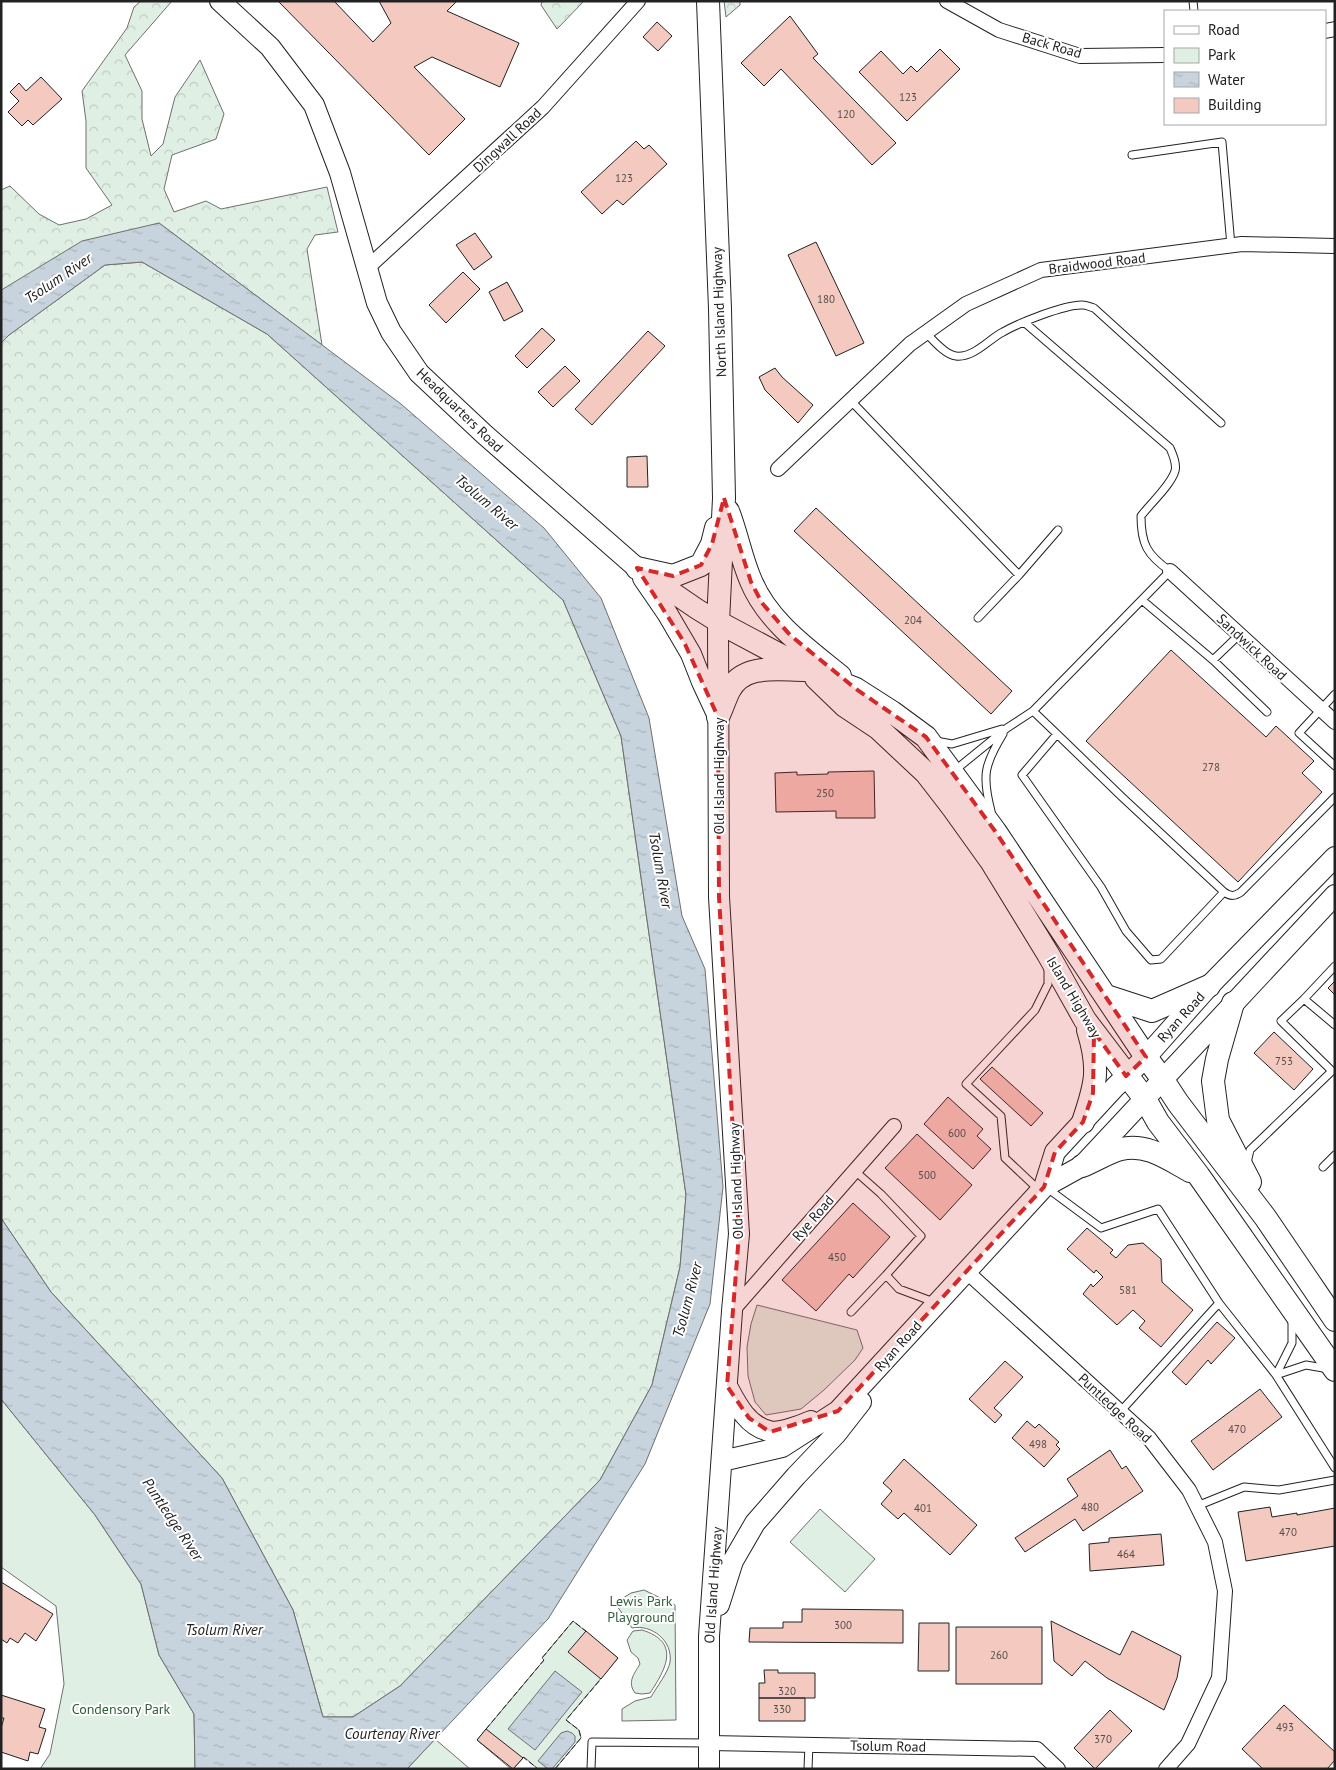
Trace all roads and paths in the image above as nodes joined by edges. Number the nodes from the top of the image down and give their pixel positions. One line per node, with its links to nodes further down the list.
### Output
1 (638, 1): 9 (street, Dingwall Road)
2 (708, 1): 15 (main road, North Island Highway)
3 (947, 1): 5 (street, Back Road)
4 (222, 2): 9 (main road, Headquarters Road)
5 (1164, 55)
6 (1132, 155): 7 (lane)
7 (1231, 246): 8 (street, Braidwood Road); 11 (street, Braidwood Road)
8 (1335, 246)
9 (366, 269): 17 (main road, Headquarters Road)
10 (1024, 322): 11 (lane); 13 (lane); 18 (lane)
11 (926, 333): 12 (street, Braidwood Road)
12 (850, 400): 14 (street, Braidwood Road); 19 (lane)
13 (1221, 423)
14 (778, 469)
15 (724, 498): 17 (main road); 22 (main road, North Island Highway); 26 (main road)
16 (1058, 530): 19 (lane)
17 (636, 568): 22 (main road, Headquarters Road); 31 (main road)
18 (1170, 571): 20 (lane); 23 (street, Sandwick Road)
19 (1019, 575): 21 (lane)
20 (1142, 600): 24 (lane); 29 (lane)
21 (978, 618)
22 (718, 622): 25 (main road, Island Highway); 31 (main road, Old Island Highway)
23 (1239, 635): 24 (lane); 28 (street, Sandwick Road)
24 (1212, 660): 30 (lane)
25 (808, 670): 26 (main road, Island Highway); 31 (main road); 38 (main road, Island Highway)
26 (856, 689): 35 (main road, Island Highway)
27 (1335, 694): 28 (lane)
28 (1320, 709): 32 (street, Sandwick Road); 36 (lane)
29 (1033, 711): 33 (lane); 34 (lane)
30 (1267, 712)
31 (718, 717): 72 (main road, Old Island Highway)
32 (1335, 722)
33 (1008, 728): 35 (lane); 37 (lane); 40 (lane)
34 (1057, 734): 42 (lane); 42 (lane)
35 (926, 737): 37 (main road, Island Highway)
36 (1335, 766)
37 (953, 772): 38 (lane); 40 (main road, Island Highway)
38 (926, 773): 44 (main road, Island Highway)
39 (1335, 797): 42 (lane)
40 (995, 831): 47 (main road, Island Highway)
41 (1335, 857): 46 (main road, Ryan Road)
42 (1224, 892)
43 (1335, 895): 49 (main road, Ryan Road)
44 (1048, 954): 50 (main road, Island Highway); 65 (lane)
45 (1335, 966): 48 (lane)
46 (1209, 986): 47 (main road); 52 (main road, Ryan Road)
47 (1106, 996): 52 (main road, Island Highway)
48 (1304, 999): 51 (lane); 53 (lane)
49 (1234, 1003): 55 (main road, Ryan Road); 63 (main road)
50 (1085, 1020): 54 (main road, Island Highway); 57 (main road)
51 (1335, 1025)
52 (1146, 1057): 54 (main road, Ryan Road); 55 (main road, Island Highway)
53 (1334, 1070): 63 (lane)
54 (1126, 1076): 56 (main road, Island Highway); 57 (main road, Ryan Road)
55 (1163, 1080): 56 (main road, Ryan Road); 66 (main road, Island Highway)
56 (1145, 1099): 60 (main road, Ryan Road); 64 (main road, Island Highway)
57 (1083, 1122): 65 (main road, Ryan Road)
58 (894, 1126): 62 (street, Rye Road)
59 (1335, 1155): 61 (lane)
60 (1082, 1166): 64 (main road); 65 (main road, Ryan Road)
61 (1323, 1167)
62 (855, 1171): 68 (lane); 72 (street, Rye Road)
63 (1246, 1171): 66 (main road)
64 (1198, 1176): 73 (main road, Island Highway)
65 (1042, 1189): 67 (main road, Ryan Road); 70 (lane)
66 (1265, 1217): 69 (main road, Island Highway)
67 (966, 1271): 71 (main road, Ryan Road); 80 (street, Puntledge Road)
68 (886, 1276): 71 (lane); 74 (lane)
69 (1328, 1302): 75 (main road, Island Highway)
70 (1219, 1303): 77 (lane); 80 (lane)
71 (936, 1304): 79 (main road, Ryan Road); 85 (main road)
72 (732, 1311): 78 (main road, Old Island Highway)
73 (1292, 1311): 76 (main road, Island Highway); 77 (lane)
74 (851, 1312)
75 (1335, 1320)
76 (1335, 1370): 77 (lane)
77 (1276, 1375): 82 (lane)
78 (727, 1386): 79 (main road); 81 (main road, Old Island Highway)
79 (838, 1411): 81 (main road, Ryan Road)
80 (1120, 1412): 84 (street, Puntledge Road)
81 (722, 1461): 85 (main road, Old Island Highway)
82 (1335, 1468)
83 (1335, 1480): 84 (lane)
84 (1197, 1506): 92 (street, Puntledge Road)
85 (709, 1636): 86 (main road, Old Island Highway)
86 (709, 1742): 87 (street, Tsolum Road); 88 (lane); 89 (main road, Old Island Highway)
87 (809, 1744): 90 (lane); 91 (street, Tsolum Road)
88 (591, 1769)
89 (710, 1769)
90 (808, 1769)
91 (1058, 1769)
92 (1166, 1769)

